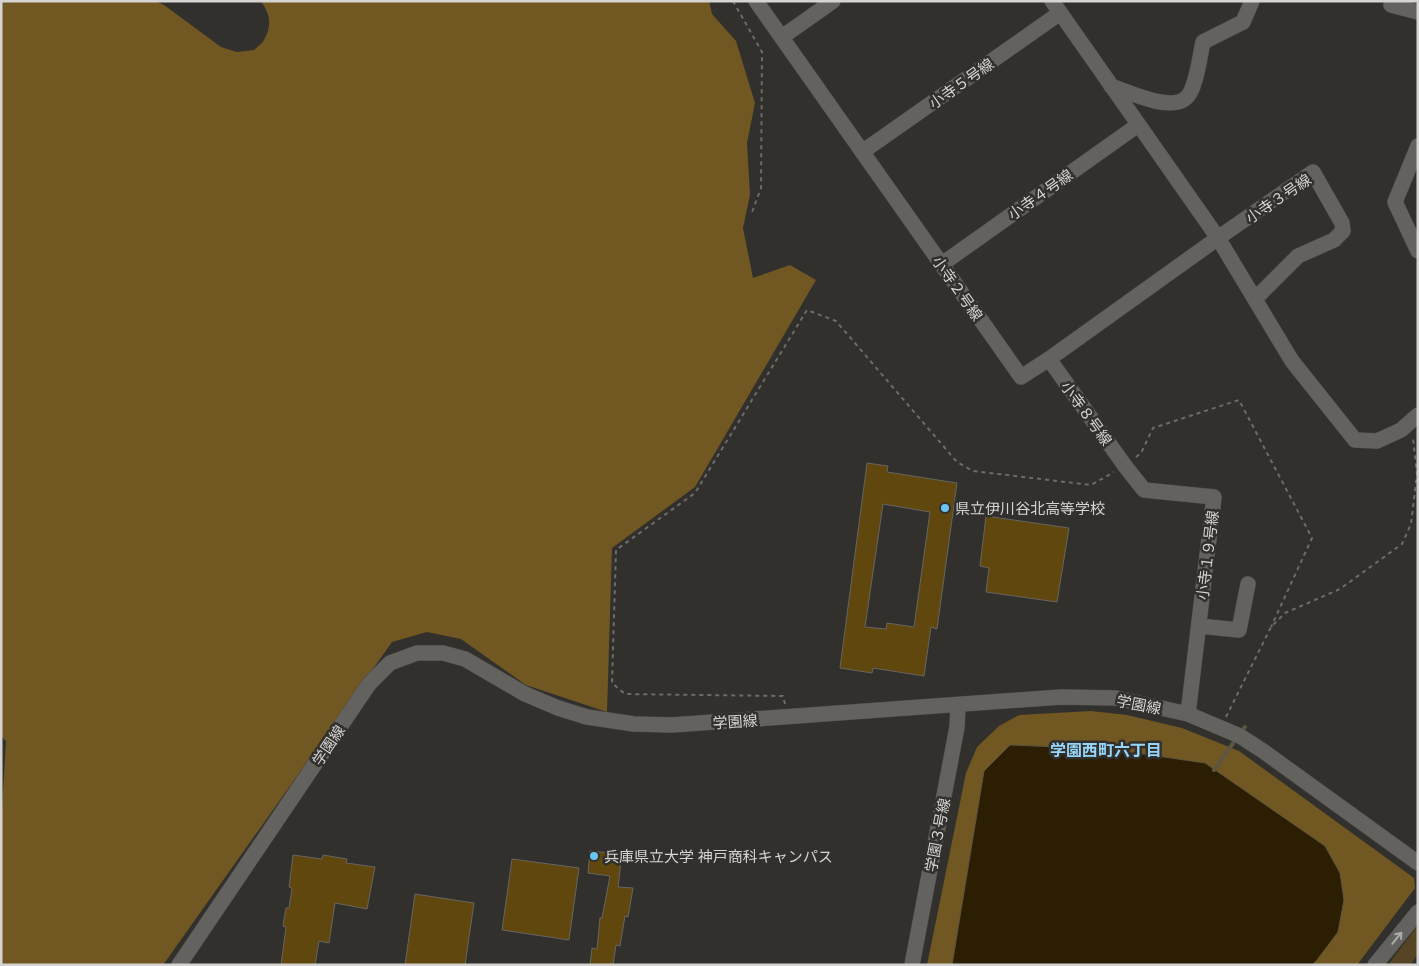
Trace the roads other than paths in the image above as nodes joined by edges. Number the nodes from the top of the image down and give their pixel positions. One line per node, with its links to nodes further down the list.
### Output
1 (756, 1): 7 (street, 小寺２号線)
2 (833, 1): 7 (street)
3 (1252, 1): 8 (street)
4 (1391, 5): 6 (street)
5 (1056, 7): 8 (street); 11 (street, 小寺５号線)
6 (1418, 12)
7 (782, 37): 11 (street, 小寺２号線)
8 (1111, 86): 9 (street)
9 (1138, 125): 12 (street); 14 (street, 小寺４号線)
10 (1418, 146): 13 (street)
11 (862, 152): 14 (street, 小寺２号線)
12 (1218, 238): 15 (street); 15 (street, 小寺３号線); 16 (street, 小寺２号線)
13 (1418, 251)
14 (942, 264): 16 (street, 小寺２号線)
15 (1255, 299): 17 (street)
16 (1049, 359): 18 (street, 小寺８号線)
17 (1414, 418)
18 (1125, 466): 20 (street, 小寺１９号線)
19 (1248, 584): 20 (street)
20 (1199, 626): 22 (street, 小寺１９号線)
21 (958, 705): 22 (street, 学園線); 25 (street, 学園線); 26 (street, 学園３号線)
22 (1188, 714): 23 (street, 学園線)
23 (1418, 863)
24 (1418, 912): 27 (street, one-way to 24)
25 (179, 965)
26 (912, 965)
27 (1375, 965)

